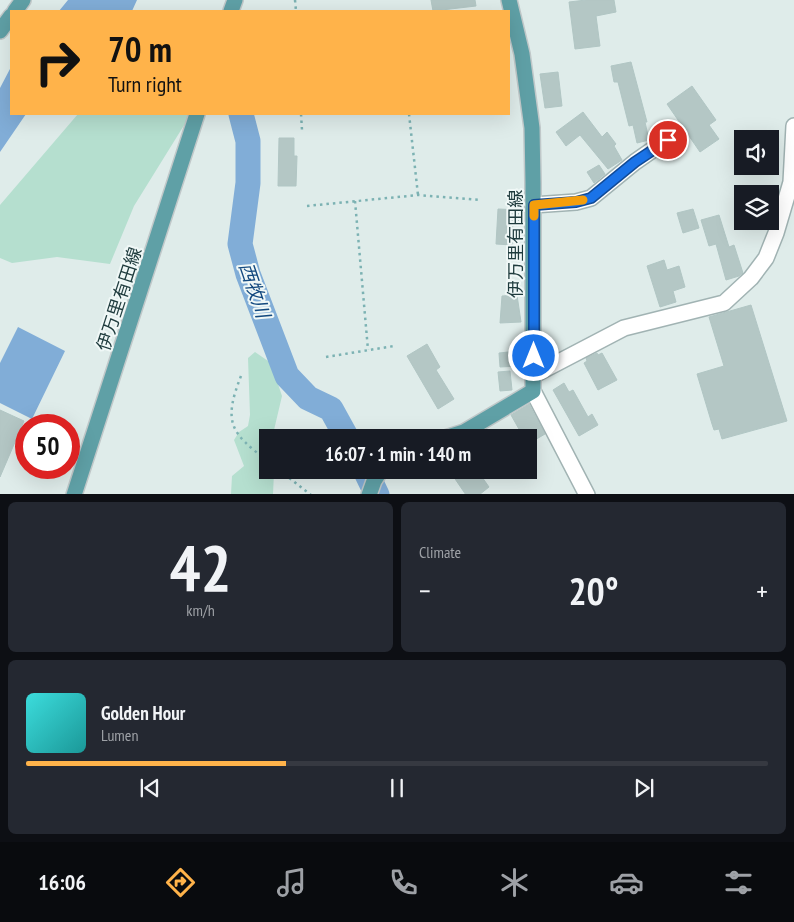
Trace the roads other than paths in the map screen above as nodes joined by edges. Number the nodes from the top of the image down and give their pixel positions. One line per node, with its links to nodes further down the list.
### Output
1 (509, 0): 8 (main road, 伊万里有田線)
2 (10, 17): 3 (main road)
3 (0, 30)
4 (197, 116): 13 (main road, 伊万里有田線)
5 (794, 126): 7 (street)
6 (668, 140): 8 (street)
7 (792, 185): 9 (street)
8 (534, 205): 9 (main road, 伊万里有田線)
9 (534, 375): 10 (main road, 伊万里有田線)
10 (533, 391): 11 (main road); 15 (street)
11 (469, 429)
12 (377, 479): 14 (main road)
13 (74, 494)
14 (370, 494)
15 (587, 494)

